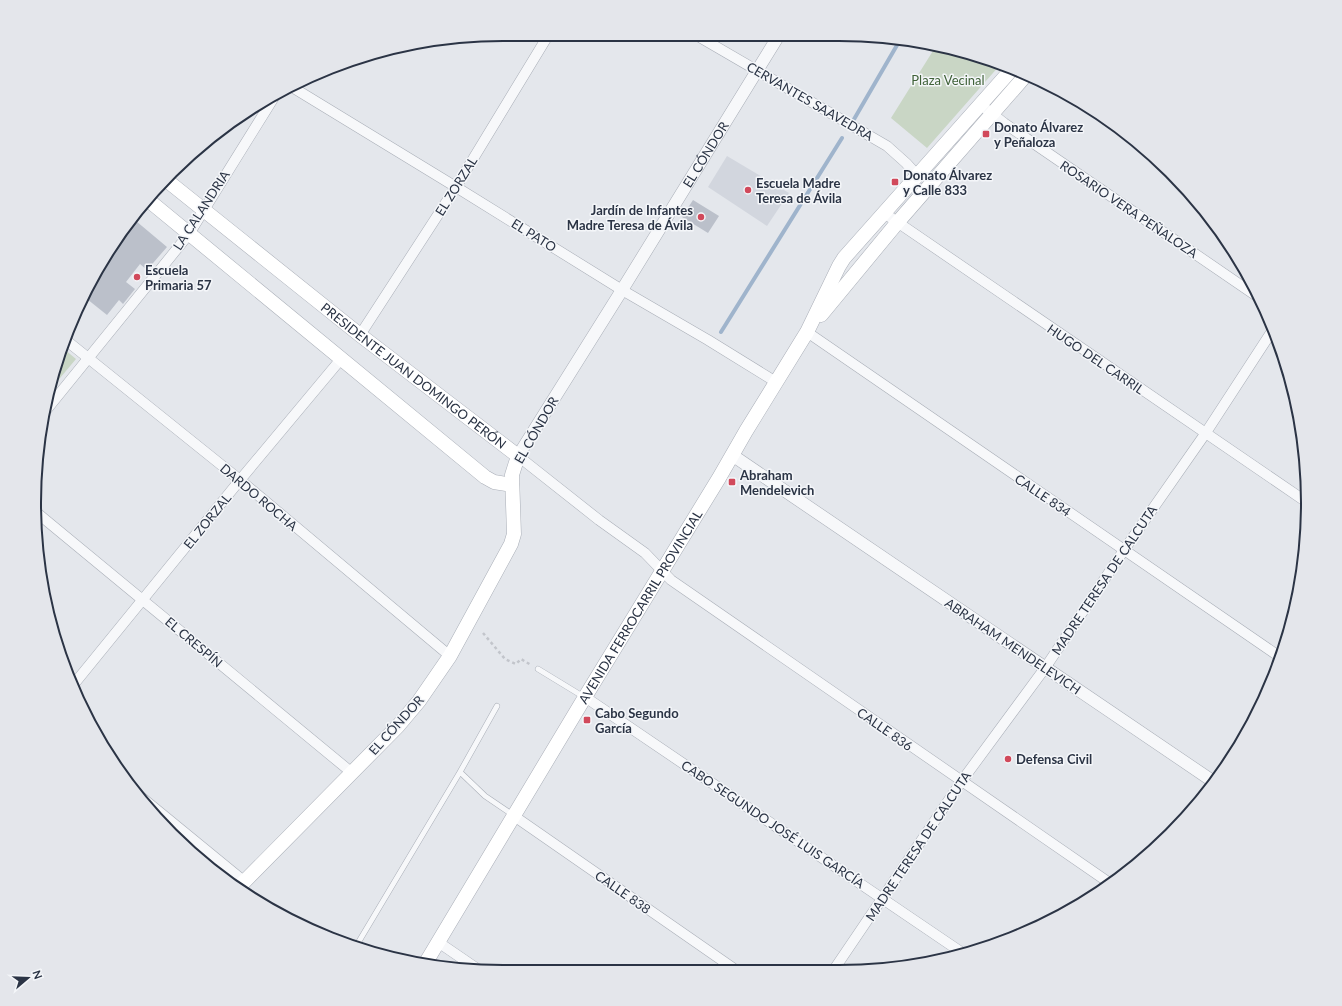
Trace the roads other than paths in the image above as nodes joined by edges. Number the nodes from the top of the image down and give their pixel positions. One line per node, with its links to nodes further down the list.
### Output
1 (545, 41): 12 (street, EL ZORZAL)
2 (708, 41): 4 (street, CERVANTES SAAVEDRA)
3 (775, 41): 4 (street, EL CÓNDOR)
4 (757, 71): 10 (street, CERVANTES SAAVEDRA); 18 (street, EL CÓNDOR)
5 (1009, 74): 9 (main road)
6 (1022, 79): 9 (main road)
7 (297, 90): 12 (street, EL PATO)
8 (269, 105): 14 (street, LA CALANDRIA)
9 (986, 109): 10 (main road); 16 (main road); 19 (street, ROSARIO VERA PEÑALOZA)
10 (917, 175): 15 (main road)
11 (170, 183): 14 (main road, PRESIDENTE JUAN DOMINGO PERÓN)
12 (456, 187): 18 (street, EL PATO); 21 (street, EL ZORZAL)
13 (152, 203): 17 (main road)
14 (203, 210): 17 (street, LA CALANDRIA); 21 (main road, PRESIDENTE JUAN DOMINGO PERÓN)
15 (884, 213): 16 (street, HUGO DEL CARRIL); 20 (main road)
16 (897, 223): 20 (main road); 28 (street, HUGO DEL CARRIL)
17 (189, 234): 24 (street, LA CALANDRIA); 25 (main road)
18 (622, 290): 26 (street, EL PATO); 29 (street, EL CÓNDOR)
19 (1249, 291)
20 (806, 332): 26 (main road, AVENIDA FERROCARRIL PROVINCIAL); 35 (street, CALLE 834)
21 (360, 335): 29 (main road, PRESIDENTE JUAN DOMINGO PERÓN)
22 (1269, 335): 28 (street, MADRE TERESA DE CALCUTA)
23 (70, 343): 24 (street, DARDO ROCHA)
24 (89, 359): 27 (street, LA CALANDRIA); 31 (street, DARDO ROCHA)
25 (341, 359): 31 (street, EL ZORZAL); 32 (main road)
26 (776, 382): 30 (main road, AVENIDA FERROCARRIL PROVINCIAL)
27 (52, 403)
28 (1205, 434): 33 (street, HUGO DEL CARRIL); 35 (street, MADRE TERESA DE CALCUTA)
29 (518, 456): 32 (main road, EL CÓNDOR); 36 (street, PRESIDENTE JUAN DOMINGO PERÓN)
30 (732, 456): 36 (main road, AVENIDA FERROCARRIL PROVINCIAL); 40 (street, ABRAHAM MENDELEVICH)
31 (240, 480): 37 (street, EL ZORZAL); 39 (street, DARDO ROCHA)
32 (512, 485): 39 (main road, EL CÓNDOR)
33 (1301, 498)
34 (41, 517): 37 (street, EL CRESPÍN)
35 (1124, 550): 38 (street, CALLE 834); 40 (street, MADRE TERESA DE CALCUTA)
36 (662, 571): 43 (main road, AVENIDA FERROCARRIL PROVINCIAL); 48 (street, CALLE 836)
37 (142, 600): 42 (street, EL ZORZAL); 45 (street, EL CRESPÍN)
38 (1275, 654)
39 (450, 656): 45 (main road, EL CÓNDOR)
40 (1045, 668): 47 (street, ABRAHAM MENDELEVICH); 48 (street, MADRE TERESA DE CALCUTA)
41 (538, 669): 43 (lane)
42 (76, 681)
43 (585, 697): 50 (main road, AVENIDA FERROCARRIL PROVINCIAL); 53 (street, CABO SEGUNDO JOSÉ LUIS GARCÍA)
44 (497, 706): 46 (lane)
45 (352, 772): 52 (main road, EL CÓNDOR)
46 (460, 772): 50 (lane); 54 (lane)
47 (1210, 779)
48 (961, 782): 51 (street, CALLE 836); 53 (street, MADRE TERESA DE CALCUTA)
49 (164, 816): 52 (street)
50 (514, 816): 55 (main road, AVENIDA FERROCARRIL PROVINCIAL); 59 (street, CALLE 838)
51 (1106, 880)
52 (242, 884)
53 (883, 898): 56 (street, CABO SEGUNDO JOSÉ LUIS GARCÍA); 60 (street, MADRE TERESA DE CALCUTA)
54 (359, 942)
55 (438, 942): 57 (main road, AVENIDA FERROCARRIL PROVINCIAL); 58 (street)
56 (957, 949)
57 (428, 959)
58 (470, 964)
59 (729, 965)
60 (837, 965)

